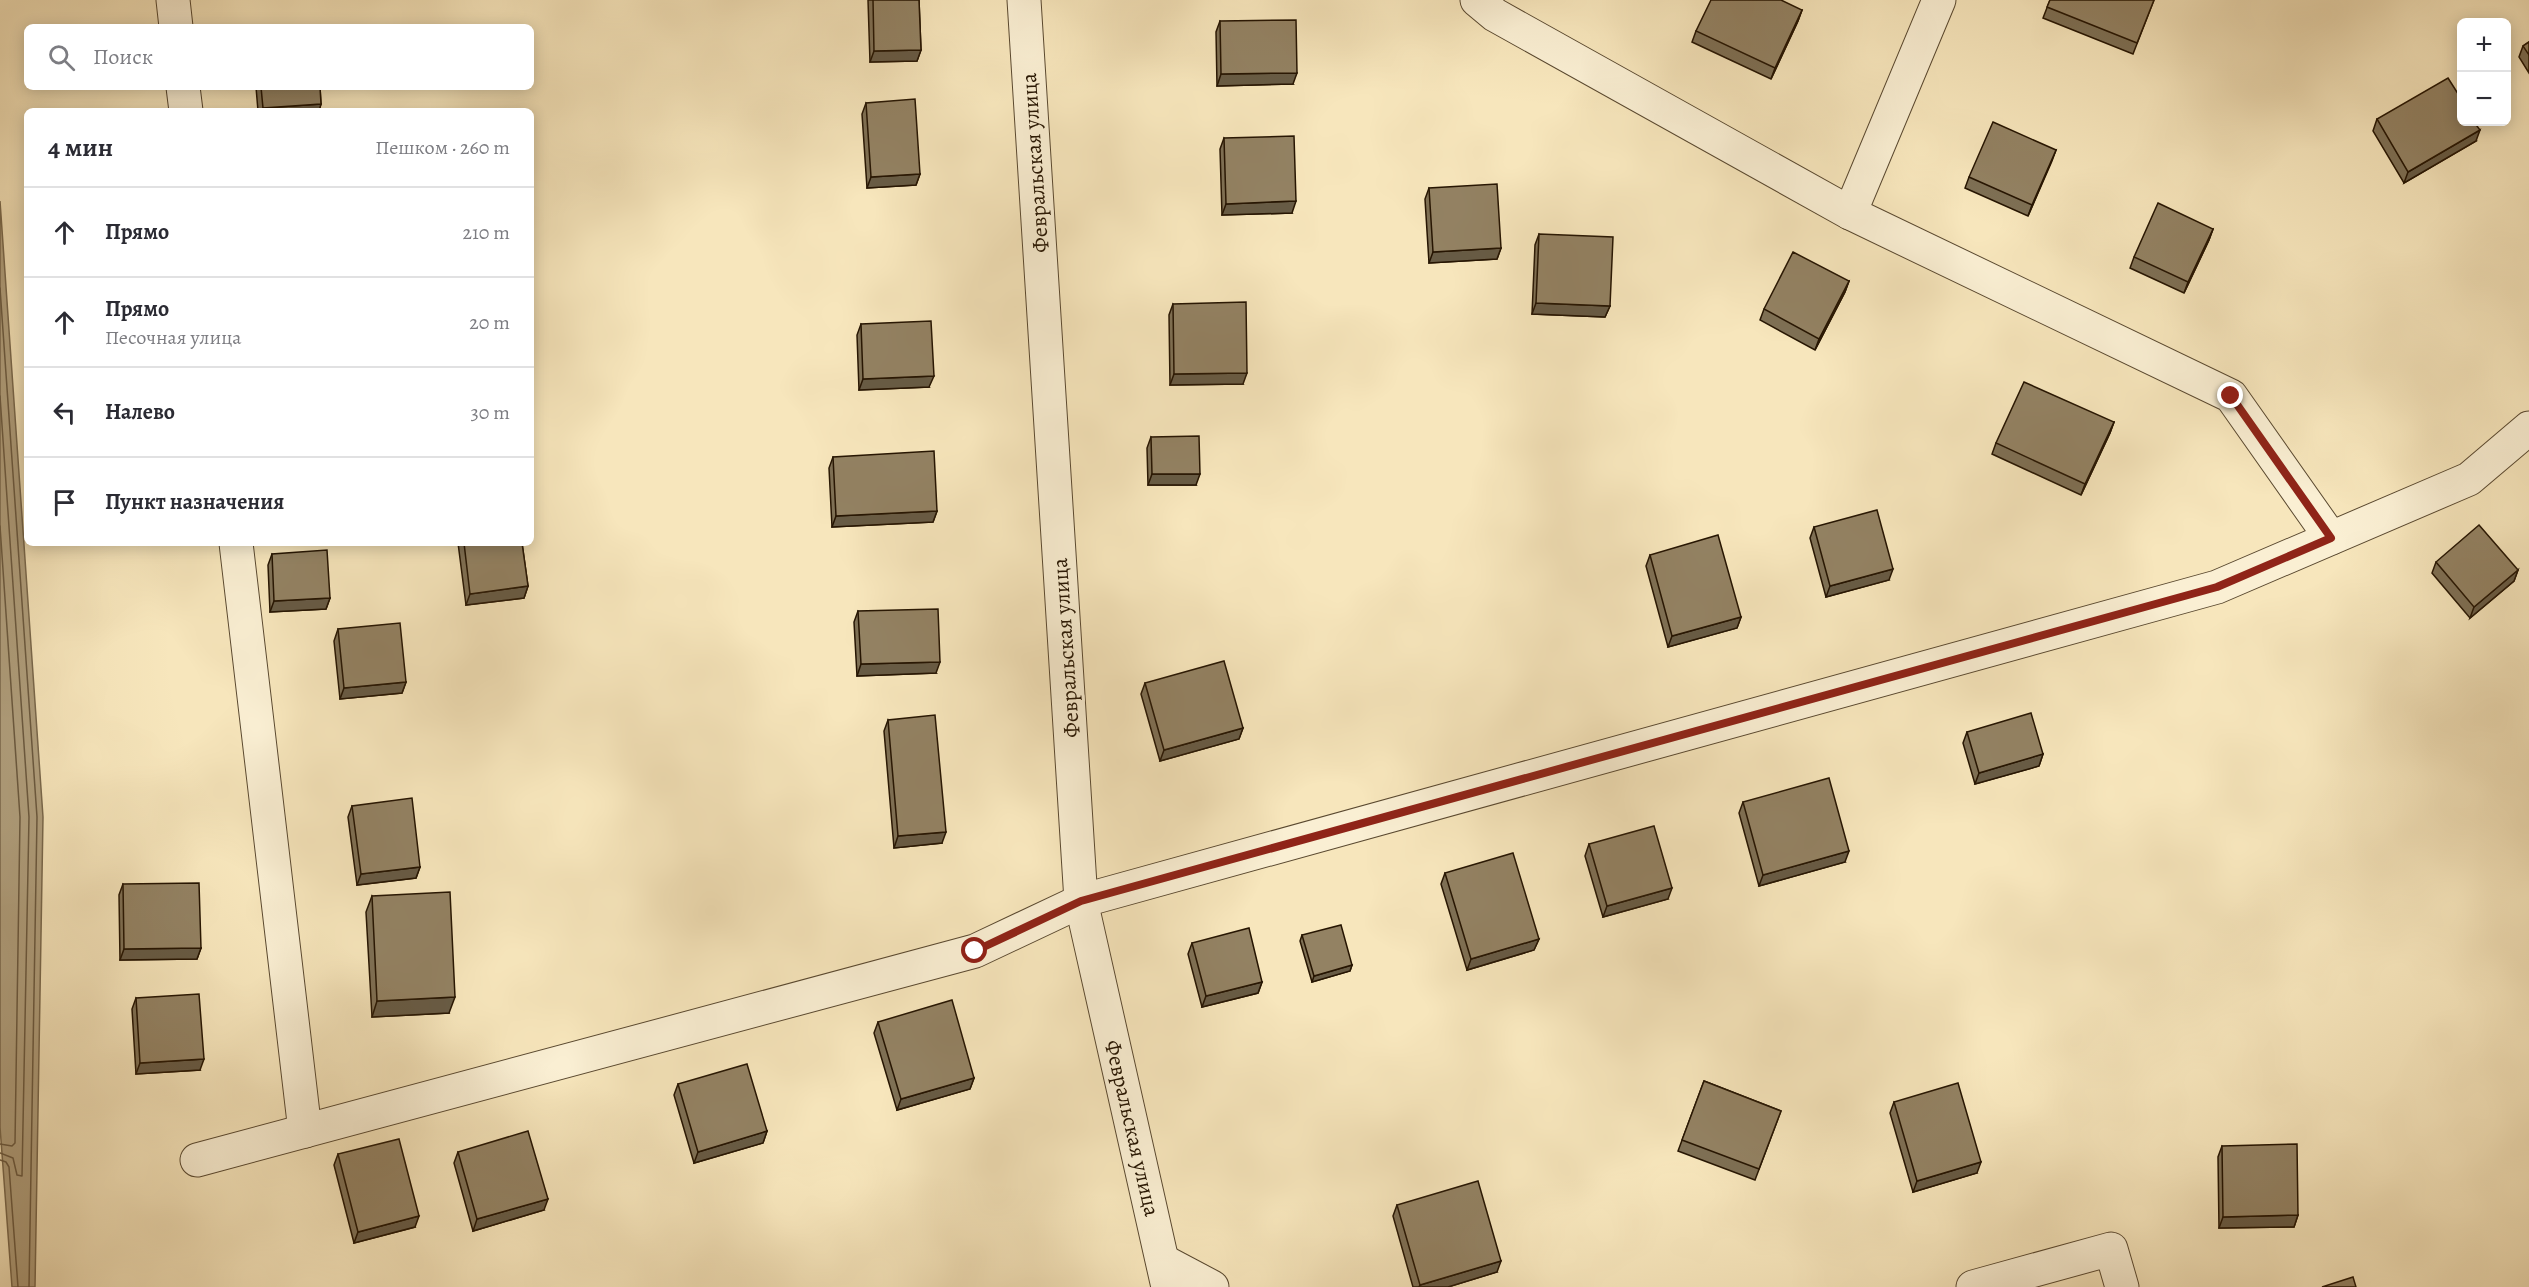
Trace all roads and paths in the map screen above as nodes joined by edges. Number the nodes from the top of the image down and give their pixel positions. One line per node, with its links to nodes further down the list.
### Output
1 (173, 0): 5 (street)
2 (1024, 0): 12 (street, Февральская улица)
3 (1477, 0): 8 (street)
4 (1939, 0): 8 (street)
5 (176, 24)
6 (183, 90): 7 (street)
7 (186, 108)
8 (1850, 213): 10 (street)
9 (2529, 428): 10 (street)
10 (2331, 538): 12 (street)
11 (236, 546): 13 (street)
12 (1081, 901): 13 (street); 15 (street, Февральская улица)
13 (305, 1131): 14 (street)
14 (197, 1160)
15 (1166, 1274): 16 (street)
16 (1212, 1287)
17 (1973, 1287): 18 (street)
18 (2121, 1287)

